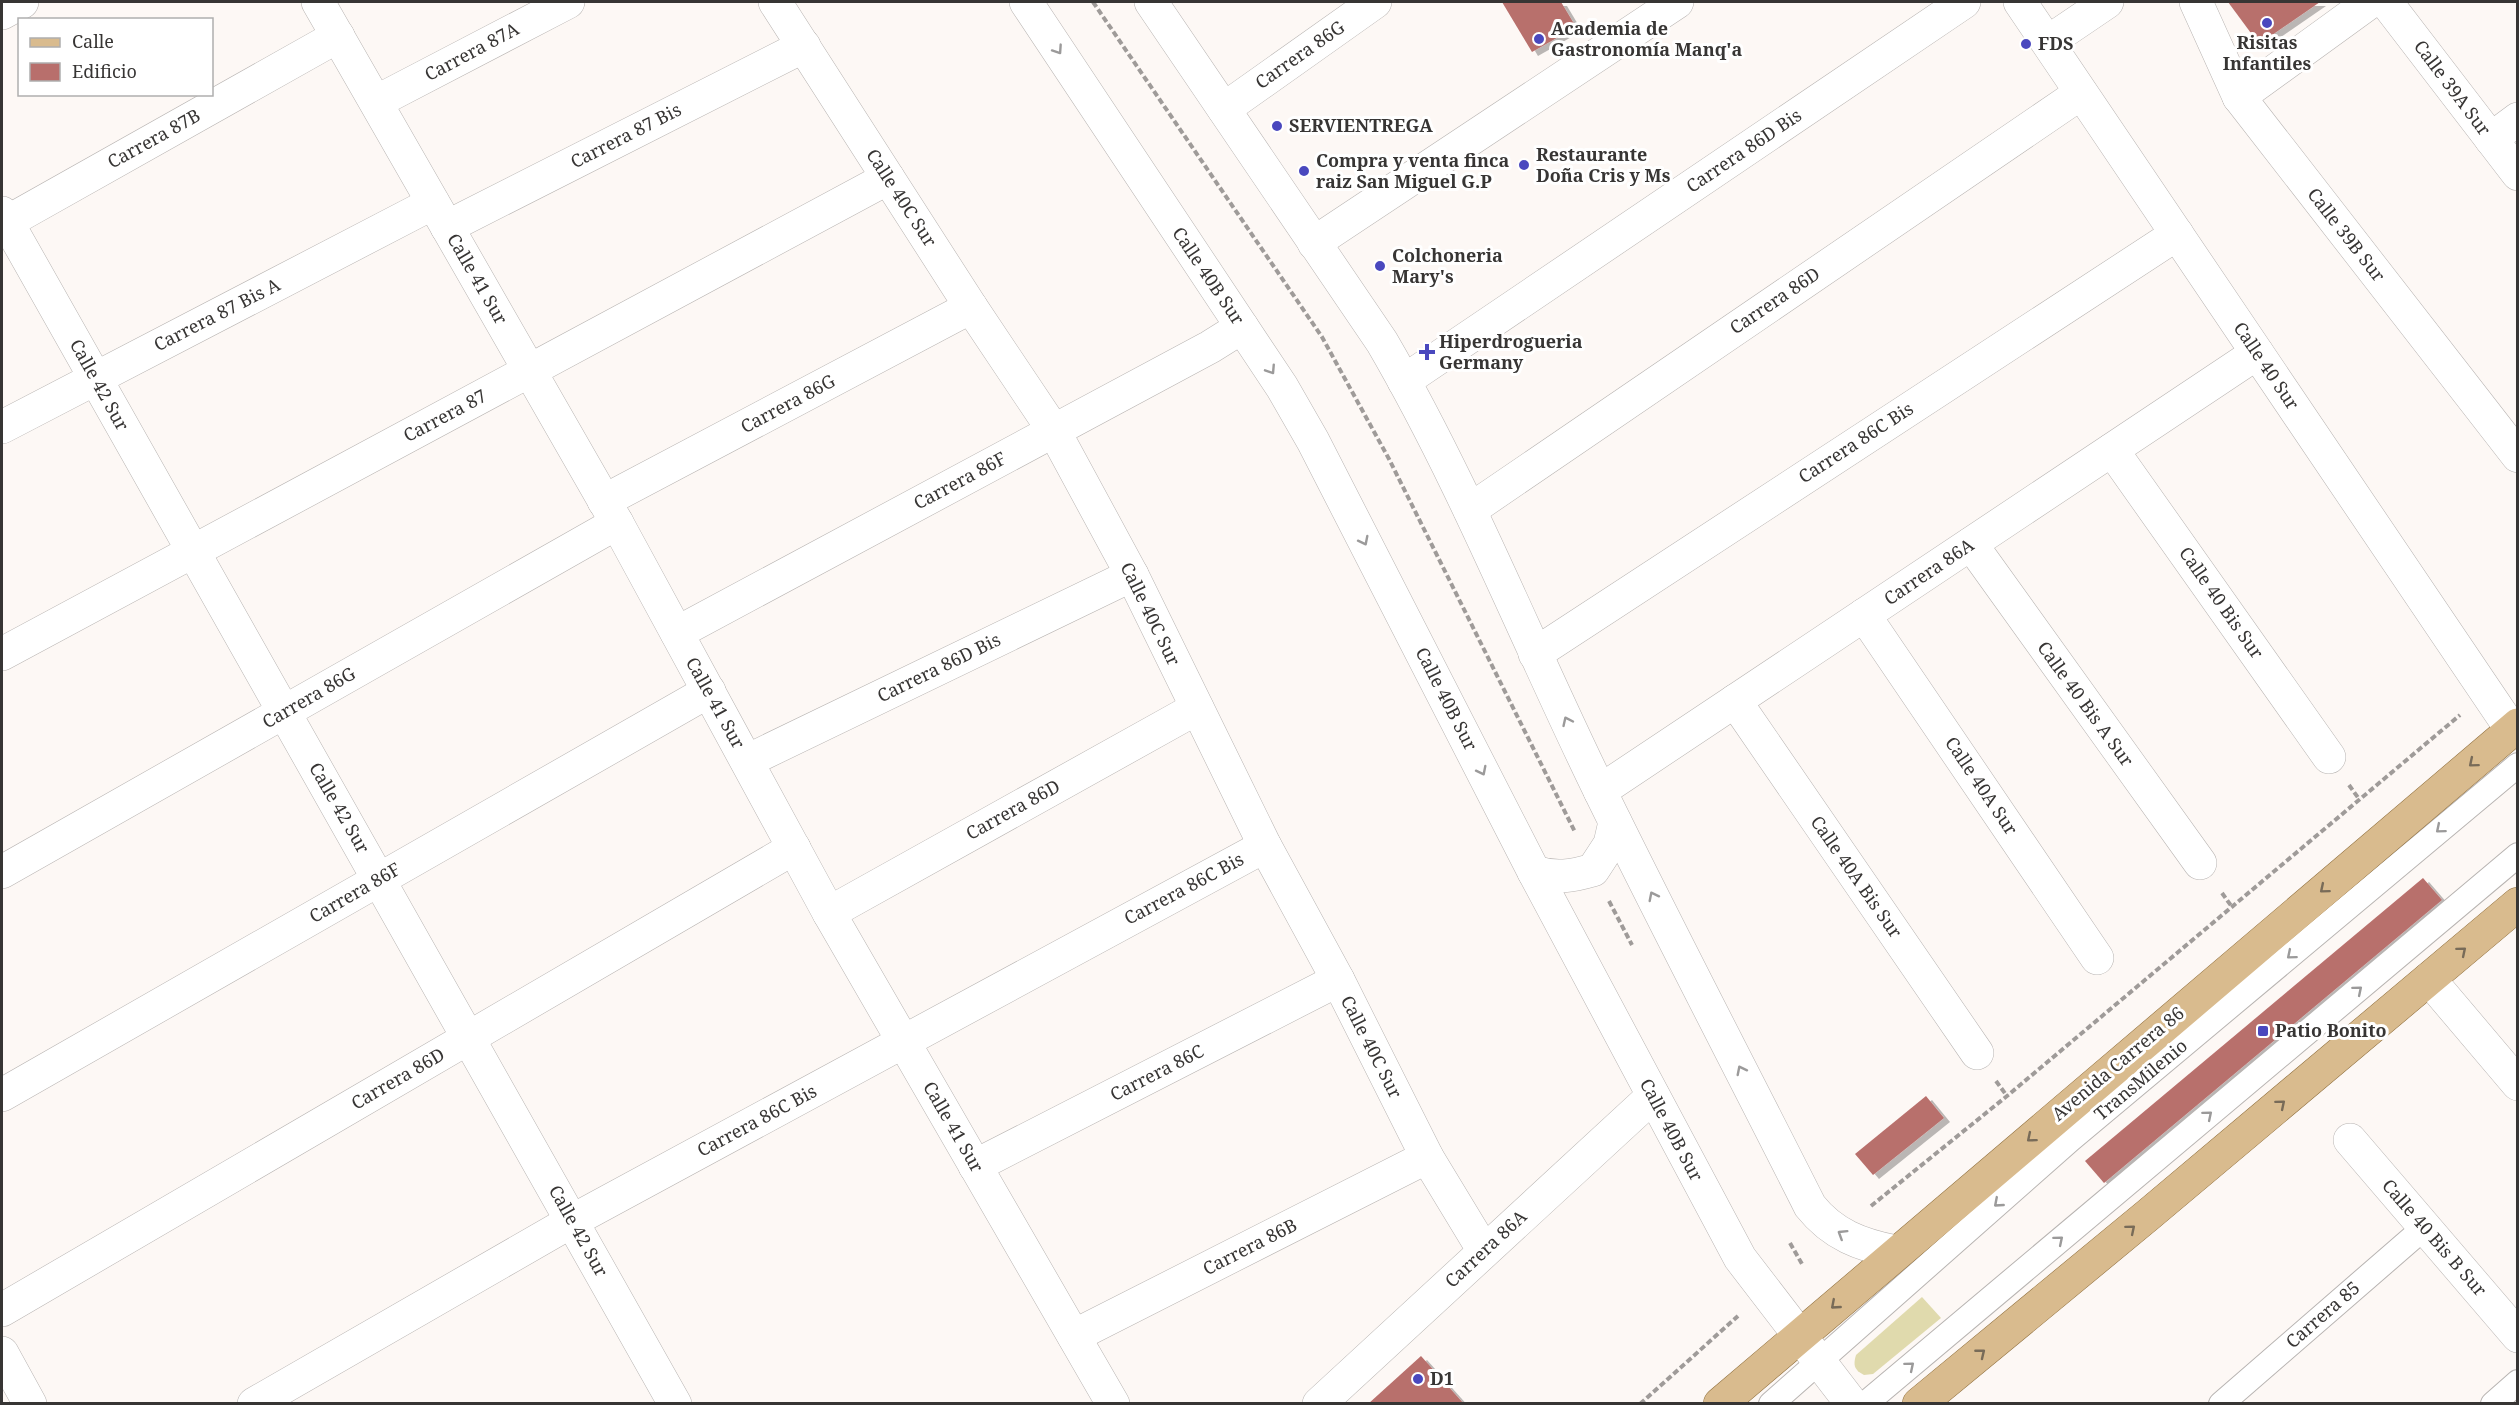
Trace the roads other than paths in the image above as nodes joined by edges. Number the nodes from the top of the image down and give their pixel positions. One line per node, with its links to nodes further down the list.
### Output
1 (22, 2): 15 (street)
2 (318, 2): 16 (street, Calle 41 Sur)
3 (568, 2): 21 (street, Carrera 87A)
4 (774, 2): 18 (street, Calle 40C Sur)
5 (1026, 2): 32 (street, Calle 40B Sur, one-way to 32)
6 (1151, 2): 22 (street)
7 (1376, 2): 22 (street, Carrera 86G)
8 (1677, 2): 30 (street)
9 (1964, 2): 36 (street, Carrera 86D Bis)
10 (2020, 2): 17 (street, Calle 40 Sur)
11 (2107, 2): 17 (street)
12 (2196, 2): 20 (street, Calle 39B Sur)
13 (2370, 2): 20 (street)
14 (2386, 2): 24 (street, Calle 39A Sur)
15 (2, 13)
16 (338, 36): 21 (street, Calle 41 Sur); 28 (street, Carrera 87B)
17 (2048, 42): 19 (street, Calle 40 Sur)
18 (804, 46): 26 (street, Calle 40C Sur); 27 (street, Carrera 87 Bis)
19 (2081, 93): 29 (street, Calle 40 Sur); 41 (street, Carrera 86D)
20 (2239, 97): 40 (street, Calle 39B Sur)
21 (376, 102): 27 (street, Calle 41 Sur)
22 (1224, 109): 30 (street)
23 (2517, 119): 24 (street)
24 (2491, 139): 25 (street, Calle 39A Sur)
25 (2517, 174)
26 (888, 178): 31 (street, Calle 40C Sur); 34 (street, Carrera 87)
27 (440, 215): 34 (street, Calle 41 Sur); 35 (street, Carrera 87 Bis A)
28 (3, 220): 35 (street, Calle 42 Sur)
29 (2177, 234): 33 (street, Calle 40 Sur); 49 (street, Carrera 86C Bis)
30 (1314, 243): 36 (street)
31 (971, 307): 38 (street, Calle 40C Sur); 42 (street, Carrera 86G)
32 (1242, 327): 38 (street, Carrera 86F); 65 (street, Calle 40B Sur, one-way to 65)
33 (2258, 353): 39 (street, Carrera 86A); 54 (street, Calle 40 Sur)
34 (529, 370): 42 (street, Calle 41 Sur); 44 (street, Carrera 87)
35 (96, 378): 37 (street, Carrera 87 Bis A); 44 (street, Calle 42 Sur)
36 (1404, 381): 41 (street)
37 (2, 427)
38 (1054, 431): 45 (street, Calle 40C Sur); 47 (street, Carrera 86F)
39 (2112, 450): 43 (street, Carrera 86A); 55 (street, Calle 40 Bis Sur)
40 (2517, 456)
41 (1470, 510): 49 (street)
42 (611, 512): 47 (street, Calle 41 Sur); 53 (street, Carrera 86G)
43 (1971, 544): 46 (street, Carrera 86A); 63 (street, Calle 40 Bis A Sur)
44 (193, 551): 48 (street, Carrera 87); 53 (street, Calle 42 Sur)
45 (1132, 575): 52 (street, Calle 40C Sur); 56 (street, Carrera 86D Bis)
46 (1864, 615): 51 (street, Carrera 86A); 69 (street, Calle 40A Sur)
47 (677, 633): 50 (street, Calle 41 Sur)
48 (2, 654)
49 (1535, 654): 58 (street, one-way to 49)
50 (709, 691): 56 (street, Calle 41 Sur); 66 (street, Carrera 86F)
51 (1735, 701): 58 (street, Carrera 86A); 74 (street, Calle 40A Bis Sur)
52 (1197, 708): 60 (street, Calle 40C Sur); 68 (street, Carrera 86D)
53 (284, 712): 64 (street, Carrera 86G); 66 (street, Calle 42 Sur)
54 (2515, 728): 84 (main road, Avenida Carrera 86, one-way to 84)
55 (2329, 757)
56 (747, 761): 61 (street, Calle 41 Sur)
57 (2517, 765): 89 (lane, TransMilenio, one-way to 89)
58 (1600, 791): 59 (street)
59 (1616, 822): 65 (street); 84 (street, one-way to 59)
60 (1265, 846): 71 (street, Calle 40C Sur); 73 (street, Carrera 86C Bis)
61 (794, 848): 68 (street, Calle 41 Sur); 72 (street, Carrera 86D)
62 (2517, 855): 98 (lane, one-way to 62)
63 (2200, 863)
64 (2, 872)
65 (1534, 872): 77 (street, Calle 40B Sur)
66 (379, 879): 72 (street, Calle 42 Sur); 76 (street, Carrera 86F)
67 (2517, 904): 70 (main road, one-way to 67)
68 (829, 913): 73 (street, Calle 41 Sur)
69 (2097, 958)
70 (2429, 979): 75 (street); 99 (main road, one-way to 70)
71 (1338, 980): 79 (street, Calle 40C Sur); 80 (street, Carrera 86C)
72 (468, 1038): 81 (street, Calle 42 Sur); 85 (street, Carrera 86D)
73 (903, 1042): 80 (street, Calle 41 Sur); 81 (street, Carrera 86C Bis)
74 (1977, 1053)
75 (2517, 1084)
76 (2, 1095)
77 (1653, 1096): 83 (street, Carrera 86A); 87 (street, Calle 40B Sur)
78 (2350, 1140): 82 (street, Calle 40 Bis B Sur)
79 (1427, 1157): 83 (street, Calle 40C Sur); 86 (street, Carrera 86B)
80 (975, 1166): 86 (street, Calle 41 Sur)
81 (572, 1221): 92 (street, Carrera 86C Bis); 93 (street, Calle 42 Sur)
82 (2425, 1227): 88 (street, Calle 40 Bis B Sur); 100 (lane, Carrera 85)
83 (1484, 1251): 94 (street, Carrera 86A)
84 (1896, 1252): 87 (main road, Avenida Carrera 86, one-way to 87)
85 (2, 1310)
86 (1074, 1336): 91 (street, Calle 41 Sur)
87 (1799, 1336): 89 (street, Calle 40B Sur); 95 (main road, Avenida Carrera 86)
88 (2517, 1336)
89 (1819, 1361): 96 (lane, TransMilenio); 97 (street, Calle 40B Sur)
90 (2517, 1382): 101 (lane)
91 (1107, 1401)
92 (254, 1404)
93 (675, 1404)
94 (1319, 1404)
95 (1720, 1404)
96 (1771, 1404)
97 (1852, 1404)
98 (1865, 1404)
99 (1919, 1404)
100 (2221, 1404)
101 (2493, 1404)

